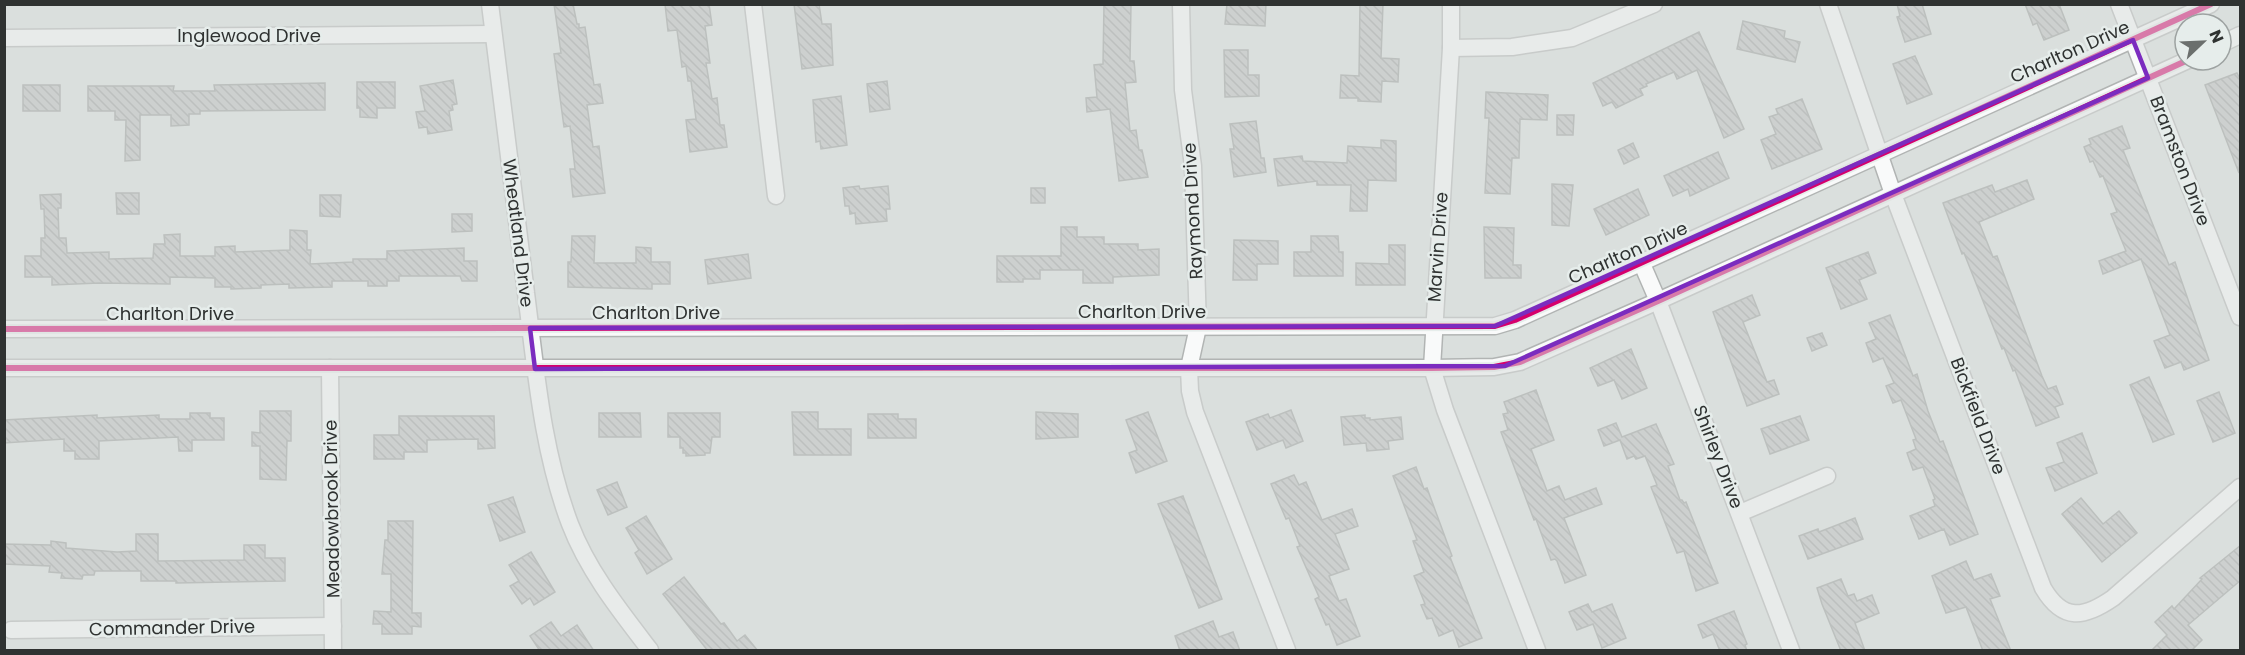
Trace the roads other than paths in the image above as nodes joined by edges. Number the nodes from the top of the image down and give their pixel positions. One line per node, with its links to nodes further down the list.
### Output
1 (490, 4): 9 (street, Wheatland Drive)
2 (753, 4): 17 (street)
3 (1181, 4): 21 (street, Raymond Drive)
4 (1451, 4): 12 (street, Marvin Drive)
5 (1654, 4): 12 (street)
6 (1828, 4): 15 (street, Bickfield Drive)
7 (2119, 4): 11 (street, Bramston Drive)
8 (2211, 4): 11 (street, Charlton Drive)
9 (494, 34): 10 (street, Inglewood Drive); 23 (street, Wheatland Drive)
10 (4, 38)
11 (2133, 40): 14 (street, Bramston Drive); 15 (street, Charlton Drive)
12 (1451, 48): 22 (street, Marvin Drive)
13 (2173, 67): 14 (street)
14 (2148, 78): 16 (street); 20 (street, Bramston Drive)
15 (1879, 156): 16 (street, Bickfield Drive); 18 (street, Charlton Drive)
16 (1893, 194): 19 (street); 31 (street, Bickfield Drive)
17 (776, 196)
18 (1642, 264): 19 (street, Shirley Drive); 22 (street, Charlton Drive)
19 (1658, 301): 27 (street); 32 (street, Shirley Drive)
20 (2241, 317)
21 (1198, 327): 22 (street, Charlton Drive); 23 (street, Charlton Drive); 26 (street, Raymond Drive)
22 (1433, 327): 27 (street, Marvin Drive)
23 (530, 328): 24 (street, Charlton Drive); 29 (street, Wheatland Drive)
24 (4, 329)
25 (4, 368): 28 (street)
26 (1189, 368): 27 (street); 29 (street); 37 (street, Raymond Drive)
27 (1432, 368): 38 (street, Marvin Drive)
28 (330, 369): 29 (street); 33 (street, Meadowbrook Drive)
29 (535, 369): 36 (street, Wheatland Drive)
30 (1827, 476): 32 (street)
31 (2241, 487)
32 (1740, 513): 39 (street, Shirley Drive)
33 (333, 626): 34 (street, Commander Drive); 35 (street, Meadowbrook Drive)
34 (11, 630)
35 (333, 651)
36 (650, 651)
37 (1287, 651)
38 (1537, 651)
39 (1791, 651)

